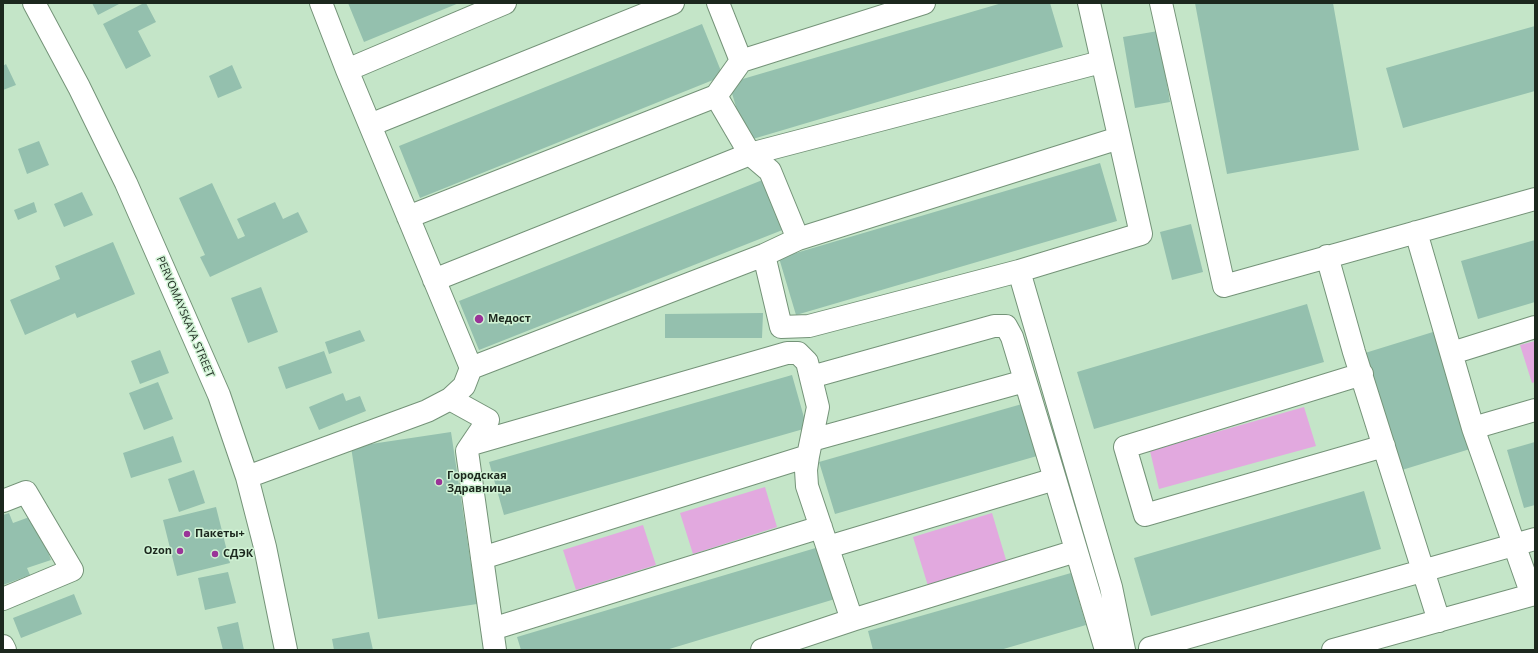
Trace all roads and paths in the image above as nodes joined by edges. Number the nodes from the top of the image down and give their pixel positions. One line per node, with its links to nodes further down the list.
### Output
1 (34, 3): 36 (street, PERVOMAYSKAYA STREET)
2 (322, 3): 11 (street)
3 (505, 3): 11 (street)
4 (673, 3): 13 (street)
5 (718, 3): 9 (street)
6 (924, 3): 9 (street)
7 (1089, 3): 10 (street)
8 (1161, 3): 21 (street)
9 (741, 61): 12 (street)
10 (1101, 62): 14 (street); 15 (street)
11 (347, 70): 13 (street)
12 (716, 96): 15 (street); 17 (street)
13 (370, 125): 17 (street)
14 (1120, 138): 19 (street); 22 (street)
15 (750, 154): 19 (street); 23 (street)
16 (1535, 199): 18 (street)
17 (408, 217): 23 (street)
18 (1416, 232): 21 (street); 25 (street)
19 (798, 239): 20 (street)
20 (764, 255): 22 (street); 26 (street)
21 (1327, 256): 27 (street)
22 (1019, 272): 57 (street)
23 (434, 280): 26 (street)
24 (1535, 327): 25 (street)
25 (1452, 353): 32 (street)
26 (471, 368): 30 (street)
27 (1362, 374): 34 (street); 34 (street)
28 (811, 377): 29 (street); 33 (street); 35 (street)
29 (1025, 381): 35 (street); 37 (street)
30 (450, 399): 33 (street); 36 (street)
31 (1535, 410): 32 (street)
32 (1473, 428): 41 (street)
33 (472, 444): 43 (street)
34 (1384, 446): 44 (street)
35 (810, 448): 39 (street); 43 (street)
36 (247, 476): 53 (street, PERVOMAYSKAYA STREET)
37 (1055, 479): 39 (street); 42 (street)
38 (3, 501): 46 (street)
39 (824, 537): 47 (street); 49 (street)
40 (1535, 539): 41 (street)
41 (1514, 545): 44 (street); 45 (street)
42 (1076, 551): 47 (street); 56 (street)
43 (482, 558): 49 (street)
44 (1424, 571): 48 (street); 51 (street)
45 (1534, 595): 48 (street)
46 (3, 599)
47 (852, 620): 55 (street)
48 (1439, 621): 58 (street)
49 (492, 629): 54 (street)
50 (3, 646): 52 (street)
51 (1150, 648)
52 (4, 650)
53 (286, 650)
54 (495, 650)
55 (762, 650)
56 (1106, 650)
57 (1124, 650)
58 (1333, 650)

